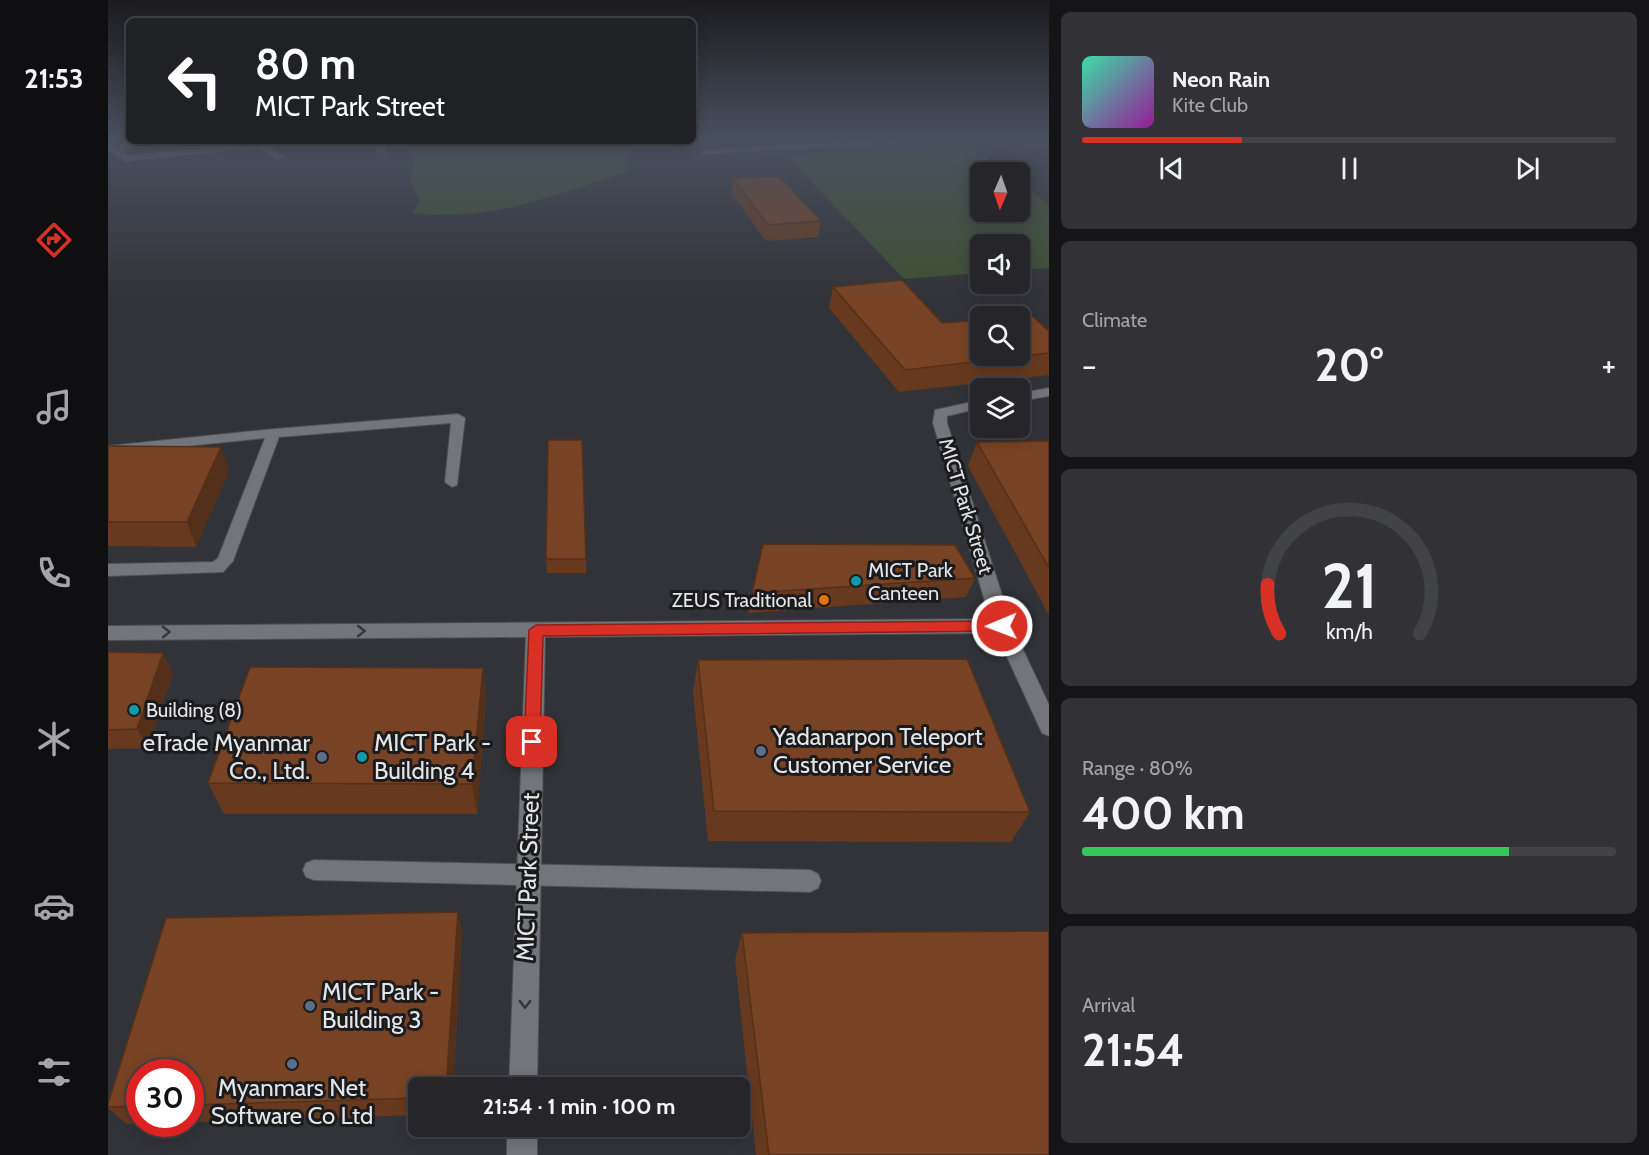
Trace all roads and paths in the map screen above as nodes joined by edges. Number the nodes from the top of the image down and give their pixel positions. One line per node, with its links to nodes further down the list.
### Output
1 (1049, 392): 2 (street)
2 (1030, 395)
3 (970, 406): 8 (street, MICT Park Street)
4 (274, 433): 5 (lane); 6 (lane); 7 (lane)
5 (108, 450)
6 (452, 482)
7 (108, 570)
8 (1002, 626): 9 (street); 11 (street, MICT Park Street)
9 (536, 630): 10 (street, one-way to 9); 13 (street, MICT Park Street)
10 (108, 633)
11 (1049, 728)
12 (314, 870): 13 (lane)
13 (528, 875): 14 (lane); 15 (street, MICT Park Street, one-way to 15)
14 (810, 881)
15 (523, 1077)
16 (522, 1137): 17 (street)
17 (522, 1155)

